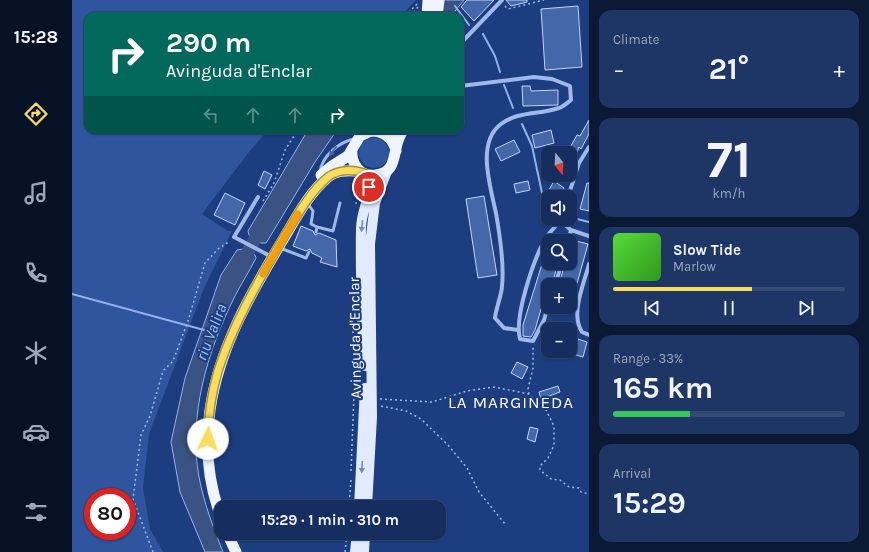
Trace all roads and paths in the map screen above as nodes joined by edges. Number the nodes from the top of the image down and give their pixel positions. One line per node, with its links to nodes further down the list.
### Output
1 (428, 0): 7 (highway, bridge)
2 (439, 0): 8 (highway, bridge)
3 (544, 0): 4 (path)
4 (501, 1): 9 (street)
5 (409, 12): 6 (path)
6 (413, 12)
7 (427, 12)
8 (438, 12)
9 (464, 40)
10 (464, 85): 42 (street)
11 (295, 134): 28 (path)
12 (366, 134): 15 (highway)
13 (384, 134): 18 (highway)
14 (401, 134): 18 (highway)
15 (358, 138): 17 (highway); 21 (lane, one-way to 21)
16 (589, 147): 23 (street)
17 (352, 149): 20 (highway); 21 (highway)
18 (396, 152): 19 (highway)
19 (388, 171): 20 (highway); 48 (main road, Avinguda d'Enclar)
20 (361, 175): 22 (highway); 27 (path); 52 (main road, Avinguda d'Enclar, one-way to 52)
21 (320, 176): 22 (highway)
22 (315, 188): 25 (highway)
23 (570, 190)
24 (258, 197): 36 (street)
25 (306, 202): 31 (lane); 37 (highway)
26 (340, 203): 31 (lane)
27 (356, 206)
28 (259, 207)
29 (555, 226): 42 (street)
30 (566, 226): 32 (street)
31 (317, 227): 33 (lane)
32 (570, 230): 34 (street); 35 (street)
33 (316, 232)
34 (569, 234)
35 (589, 236)
36 (236, 239): 37 (street); 59 (path)
37 (276, 252): 38 (lane); 50 (highway)
38 (308, 252)
39 (589, 264): 43 (street)
40 (546, 314): 45 (street)
41 (353, 321): 44 (path)
42 (518, 330): 45 (street)
43 (589, 335)
44 (353, 336)
45 (533, 341): 47 (path)
46 (355, 363): 51 (path)
47 (529, 394): 48 (path); 49 (path)
48 (371, 400): 53 (main road, Avinguda d'Enclar); 54 (path)
49 (589, 494)
50 (215, 500)
51 (349, 500)
52 (359, 500)
53 (367, 500)
54 (505, 524)
55 (230, 540): 60 (highway)
56 (346, 540): 61 (path)
57 (356, 540): 62 (main road)
58 (365, 540): 63 (main road)
59 (153, 552)
60 (236, 552)
61 (345, 552)
62 (355, 552)
63 (364, 552)

